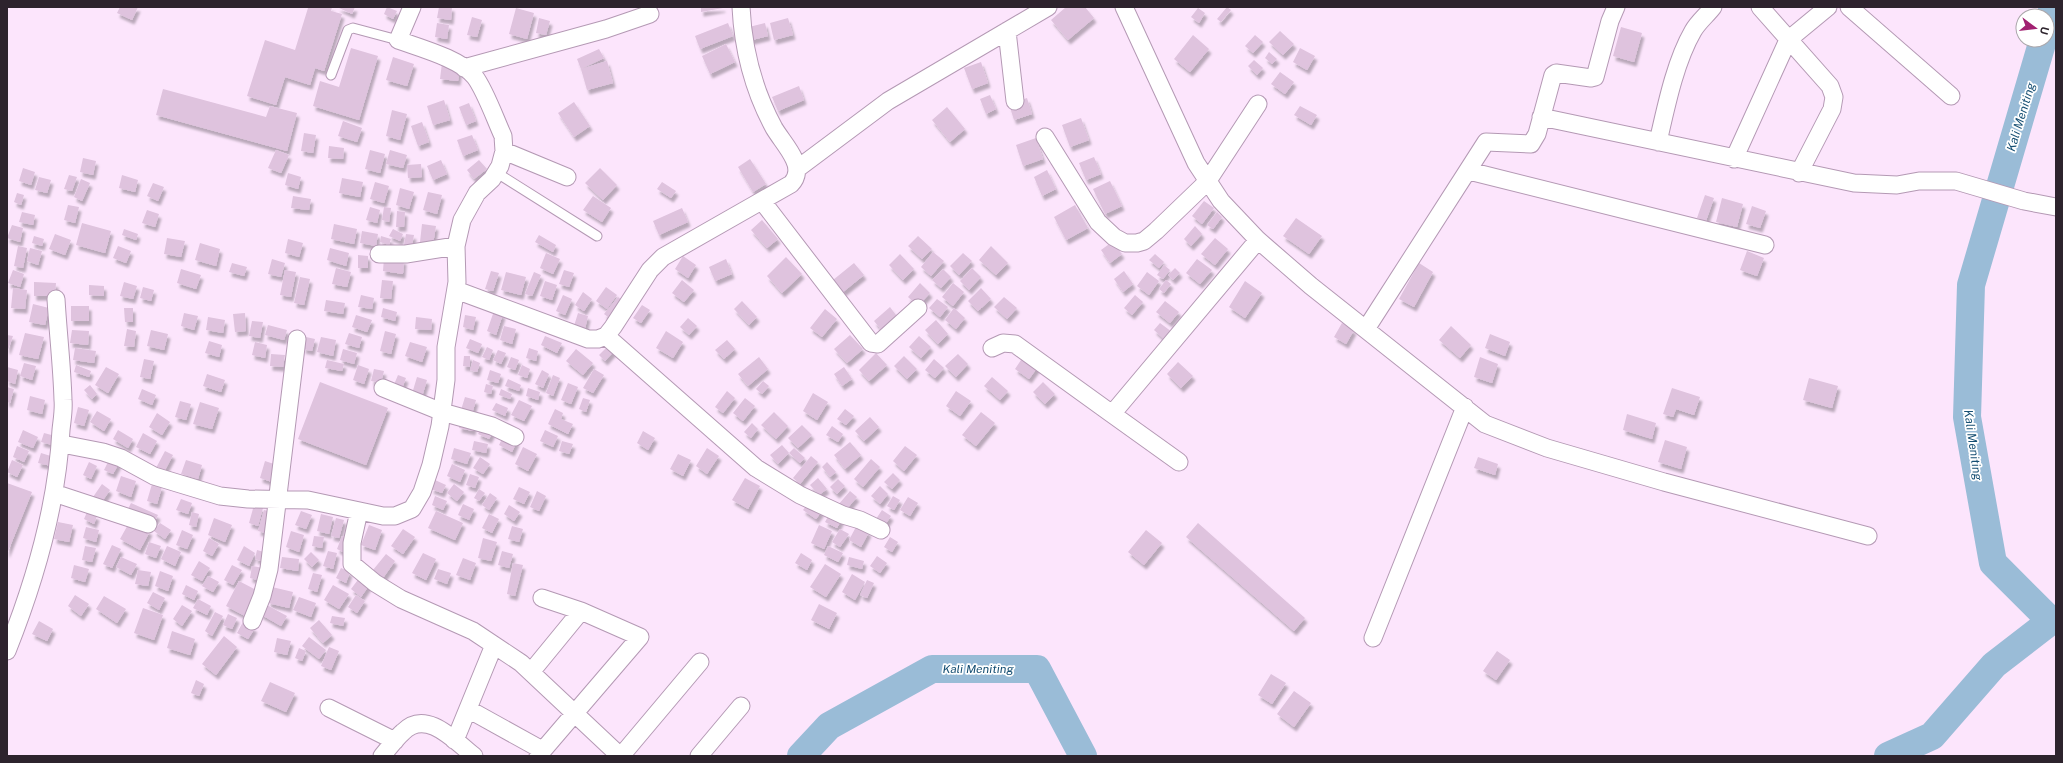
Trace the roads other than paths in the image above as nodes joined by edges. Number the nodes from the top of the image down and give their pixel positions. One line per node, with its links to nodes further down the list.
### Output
1 (412, 7): 12 (street)
2 (741, 7): 24 (street)
3 (1048, 7): 11 (street)
4 (1124, 7): 29 (street)
5 (1616, 7): 19 (street)
6 (1713, 7): 21 (street)
7 (1828, 7): 13 (street)
8 (1849, 7): 16 (street)
9 (1768, 10): 13 (street)
10 (650, 14): 14 (street)
11 (1007, 31): 17 (street); 24 (street)
12 (398, 40): 14 (street); 15 (lane)
13 (1788, 40): 23 (street); 27 (street)
14 (464, 68): 22 (street)
15 (331, 75)
16 (1951, 96)
17 (1015, 101)
18 (1258, 104): 29 (street)
19 (1541, 117): 21 (street); 25 (street)
20 (1045, 137): 29 (street)
21 (1658, 142): 23 (street)
22 (504, 151): 26 (street); 28 (street)
23 (1734, 159): 27 (street)
24 (796, 170): 30 (street)
25 (1469, 171): 35 (street); 40 (street)
26 (497, 173): 32 (lane); 34 (street)
27 (1799, 173): 31 (street)
28 (566, 178)
29 (1207, 182): 33 (street)
30 (762, 200): 39 (street); 41 (street)
31 (2056, 207)
32 (597, 236)
33 (1258, 240): 40 (street); 47 (street)
34 (456, 246): 36 (street); 37 (street)
35 (1766, 246)
36 (379, 254)
37 (456, 290): 41 (street); 46 (street)
38 (56, 299): 49 (street)
39 (918, 308)
40 (1366, 329): 45 (street)
41 (606, 336): 55 (street)
42 (297, 339): 52 (street)
43 (992, 348): 47 (street)
44 (383, 388): 46 (street)
45 (1465, 407): 56 (street); 60 (street)
46 (442, 412): 48 (street); 53 (street)
47 (1112, 414): 50 (street)
48 (515, 437)
49 (62, 444): 51 (street); 52 (street)
50 (1179, 462)
51 (54, 492): 54 (street); 62 (street)
52 (278, 500): 53 (street); 59 (street)
53 (359, 511): 61 (street)
54 (148, 524)
55 (881, 530)
56 (1868, 536)
57 (542, 598): 58 (street)
58 (581, 611): 64 (street); 68 (street)
59 (252, 621)
60 (1373, 638)
61 (494, 645): 64 (street); 67 (street)
62 (7, 651)
63 (700, 662): 74 (street)
64 (531, 672): 68 (street)
65 (741, 706): 75 (street)
66 (329, 708): 70 (street)
67 (468, 709): 69 (street); 71 (street)
68 (574, 714): 71 (street); 74 (street)
69 (454, 740): 70 (street); 73 (street)
70 (395, 741): 72 (street)
71 (540, 753)
72 (382, 756)
73 (474, 756)
74 (620, 756)
75 (699, 756)

